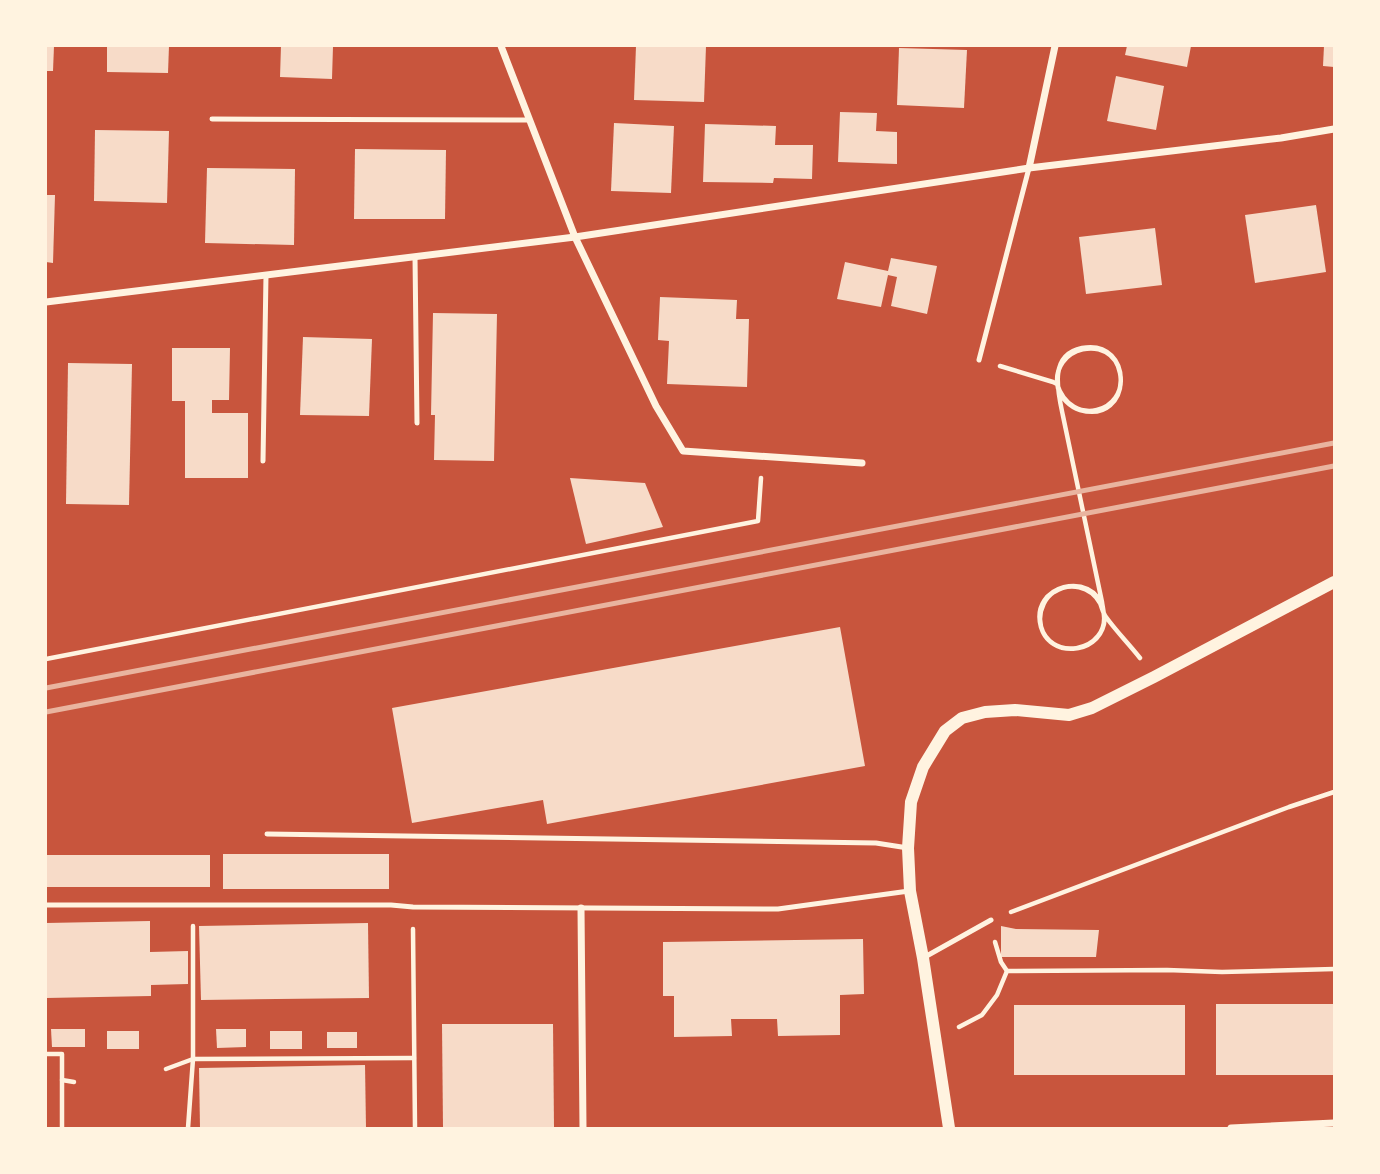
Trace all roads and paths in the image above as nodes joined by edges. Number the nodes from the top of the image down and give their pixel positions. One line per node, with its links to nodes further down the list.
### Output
1 (502, 46): 4 (street)
2 (1055, 46): 6 (street)
3 (212, 119): 4 (lane)
4 (530, 120): 7 (street)
5 (1335, 129): 6 (street)
6 (1029, 168): 7 (street); 11 (lane)
7 (575, 237): 8 (street); 14 (street)
8 (415, 257): 9 (street); 13 (lane)
9 (266, 275): 10 (street); 15 (lane)
10 (46, 302)
11 (979, 360): 12 (path)
12 (1091, 411): 12 (path); 19 (path)
13 (417, 424)
14 (762, 456): 16 (street); 20 (path)
15 (264, 461)
16 (862, 463)
17 (1335, 582): 21 (street)
18 (1079, 587): 19 (path); 19 (path); 21 (path)
19 (1048, 638)
20 (46, 659)
21 (1154, 677): 24 (street)
22 (1335, 792): 30 (path)
23 (267, 834): 24 (lane)
24 (908, 848): 25 (street)
25 (909, 891): 29 (lane); 31 (street)
26 (193, 904): 27 (lane); 28 (lane); 37 (path)
27 (46, 905)
28 (413, 907): 29 (lane); 36 (path)
29 (581, 908): 45 (street)
30 (991, 920): 31 (lane); 33 (path)
31 (923, 958): 34 (street)
32 (1335, 969): 33 (path)
33 (1007, 971): 34 (path)
34 (935, 1033): 46 (street)
35 (46, 1054): 39 (path)
36 (414, 1058): 37 (path); 44 (path)
37 (193, 1059): 38 (path); 43 (path)
38 (166, 1069)
39 (62, 1080): 40 (path); 42 (path)
40 (74, 1082)
41 (1335, 1123): 47 (street)
42 (62, 1129)
43 (188, 1129)
44 (415, 1129)
45 (583, 1129)
46 (949, 1129)
47 (1231, 1129)

